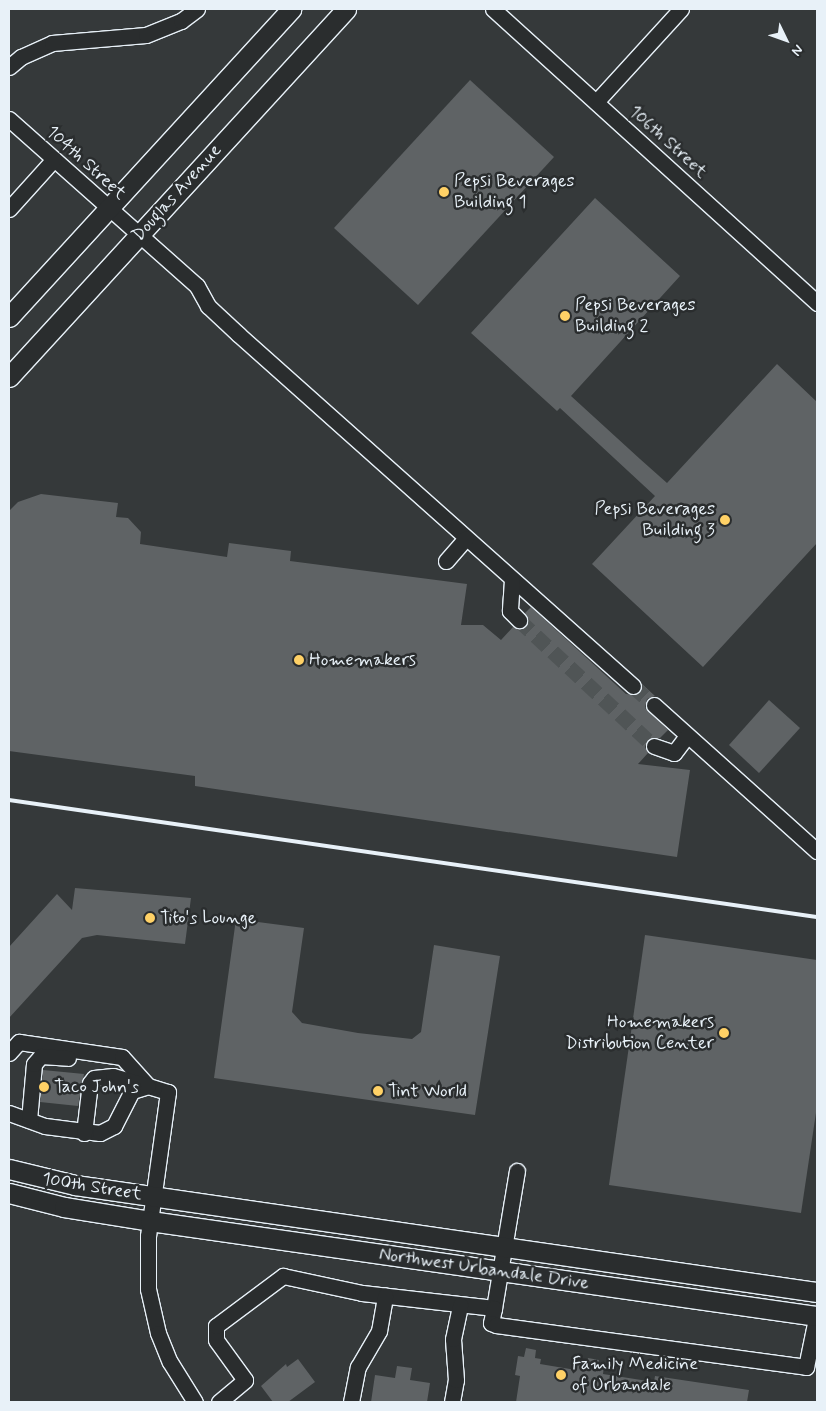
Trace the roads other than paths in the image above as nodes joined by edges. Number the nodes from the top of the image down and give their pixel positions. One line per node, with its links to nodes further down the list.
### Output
1 (197, 9): 6 (street)
2 (290, 9): 10 (main road)
3 (346, 9): 12 (main road, Douglas Avenue)
4 (493, 9): 7 (street, 106th Street)
5 (681, 9): 7 (street)
6 (9, 68)
7 (596, 102): 13 (street, 106th Street)
8 (9, 119): 9 (street, 104th Street)
9 (54, 159): 10 (street, 104th Street); 11 (street)
10 (109, 208): 12 (street, 104th Street); 14 (main road)
11 (9, 209)
12 (139, 235): 15 (main road, Douglas Avenue); 16 (street, 104th Street)
13 (817, 303)
14 (9, 317)
15 (9, 377)
16 (466, 538): 17 (street); 18 (street, 104th Street)
17 (446, 562)
18 (512, 580): 19 (street); 20 (street, 104th Street)
19 (519, 620)
20 (633, 686)
21 (654, 705): 22 (street)
22 (687, 736): 23 (street); 24 (street)
23 (654, 746)
24 (817, 851)
25 (9, 1053): 26 (street)
26 (127, 1062): 27 (street); 29 (street)
27 (148, 1086): 30 (street); 30 (street); 34 (street)
28 (9, 1113): 29 (street)
29 (28, 1120): 30 (street)
30 (84, 1132)
31 (9, 1169): 34 (main road, 100th Street)
32 (517, 1171): 36 (street)
33 (9, 1193): 35 (main road, 100th Street)
34 (153, 1197): 35 (street, 100th Street); 36 (main road, Northwest Urbandale Drive)
35 (150, 1220): 37 (main road, Northwest Urbandale Drive); 43 (street, 100th Street)
36 (506, 1247): 37 (street); 38 (main road, Northwest Urbandale Drive)
37 (500, 1272): 41 (street); 42 (main road, Northwest Urbandale Drive)
38 (817, 1292)
39 (385, 1296): 40 (street); 44 (street); 45 (street)
40 (460, 1306): 41 (street); 46 (street)
41 (494, 1308): 42 (street)
42 (817, 1316)
43 (195, 1402)
44 (219, 1402)
45 (351, 1402)
46 (452, 1402)

